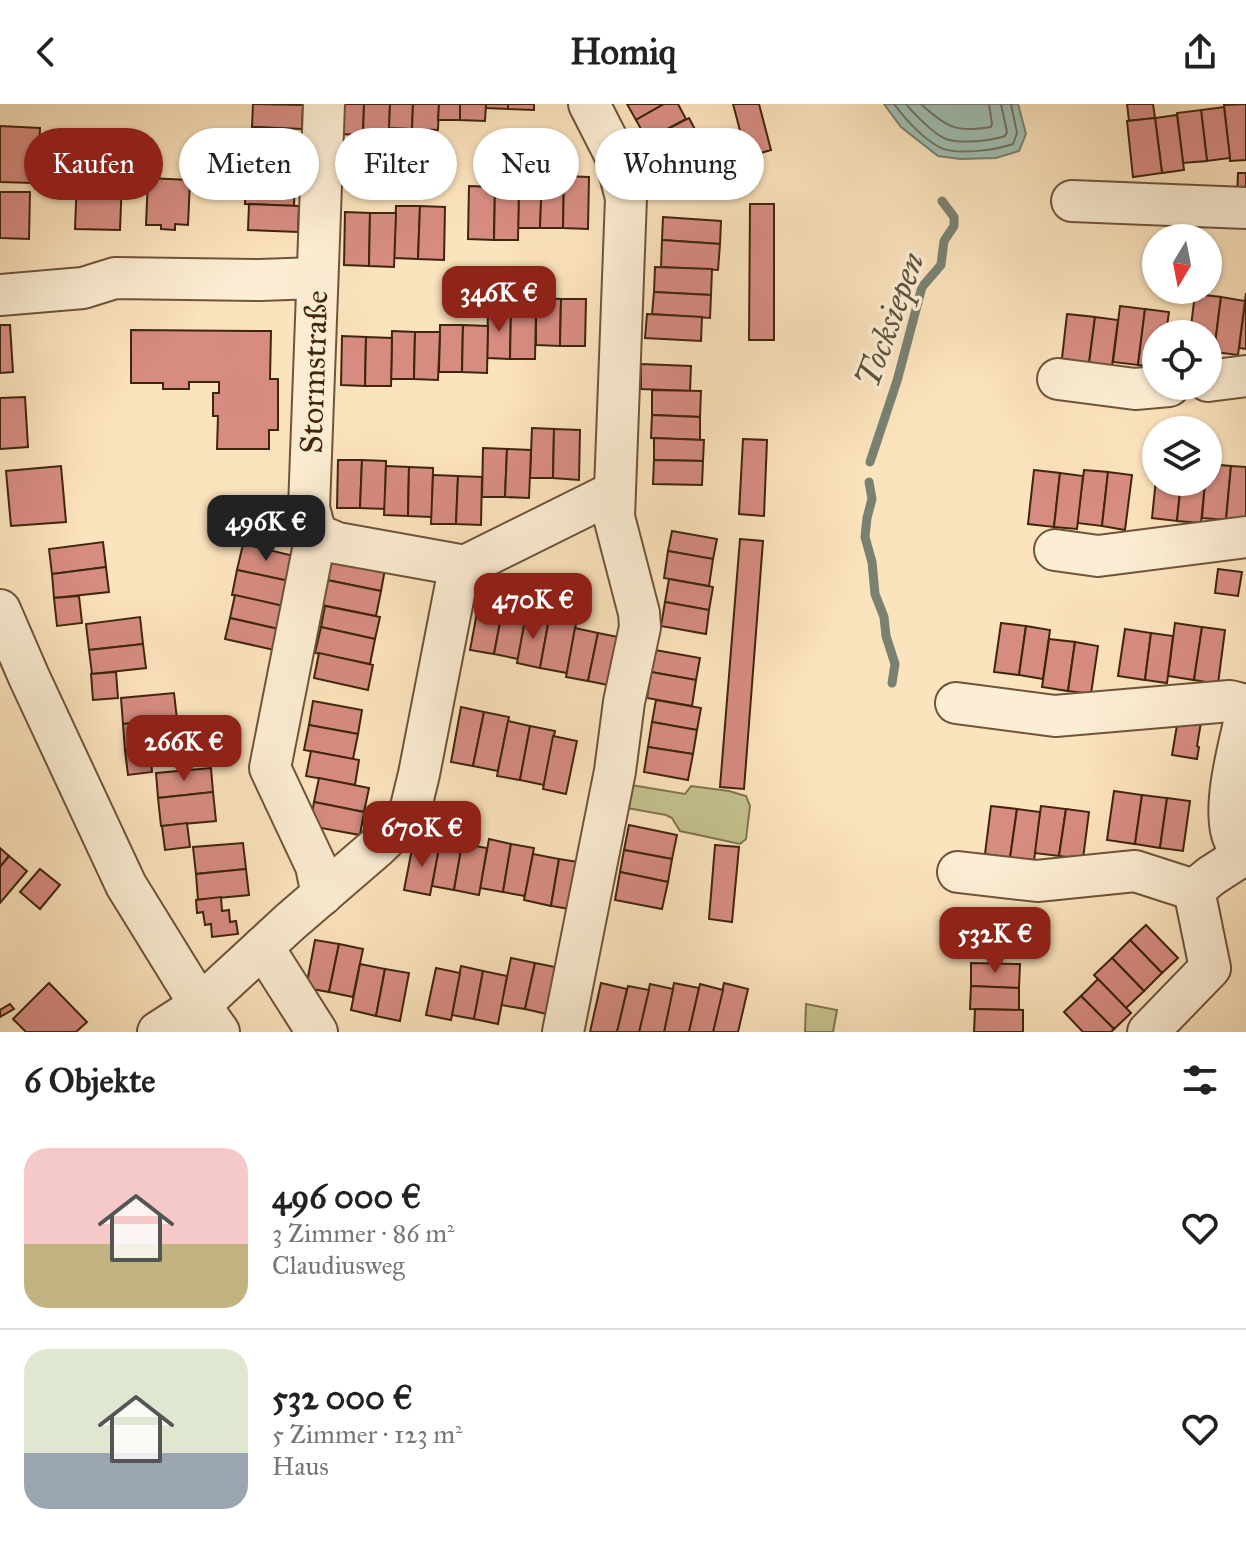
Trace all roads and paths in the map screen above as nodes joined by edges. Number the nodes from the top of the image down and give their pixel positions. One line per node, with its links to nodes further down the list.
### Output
1 (324, 104): 5 (street, Stormstraße)
2 (589, 104): 11 (street)
3 (1072, 201): 4 (street)
4 (1246, 208)
5 (316, 278): 6 (street); 12 (street, Stormstraße)
6 (0, 295)
7 (1246, 376): 9 (street)
8 (1058, 379): 10 (street)
9 (1222, 379)
10 (1142, 388)
11 (614, 492): 15 (street); 28 (street)
12 (316, 534): 15 (street); 23 (street)
13 (1246, 537): 14 (street)
14 (1055, 550)
15 (465, 566): 23 (street)
16 (0, 610): 25 (street)
17 (956, 703): 18 (street)
18 (1246, 705)
19 (1246, 714): 20 (street)
20 (1246, 854): 22 (street)
21 (958, 872): 22 (street)
22 (1194, 890): 29 (street)
23 (322, 895): 24 (street)
24 (263, 947): 25 (street); 27 (street)
25 (209, 1019): 26 (street)
26 (158, 1032)
27 (317, 1032)
28 (563, 1032)
29 (1148, 1032)

